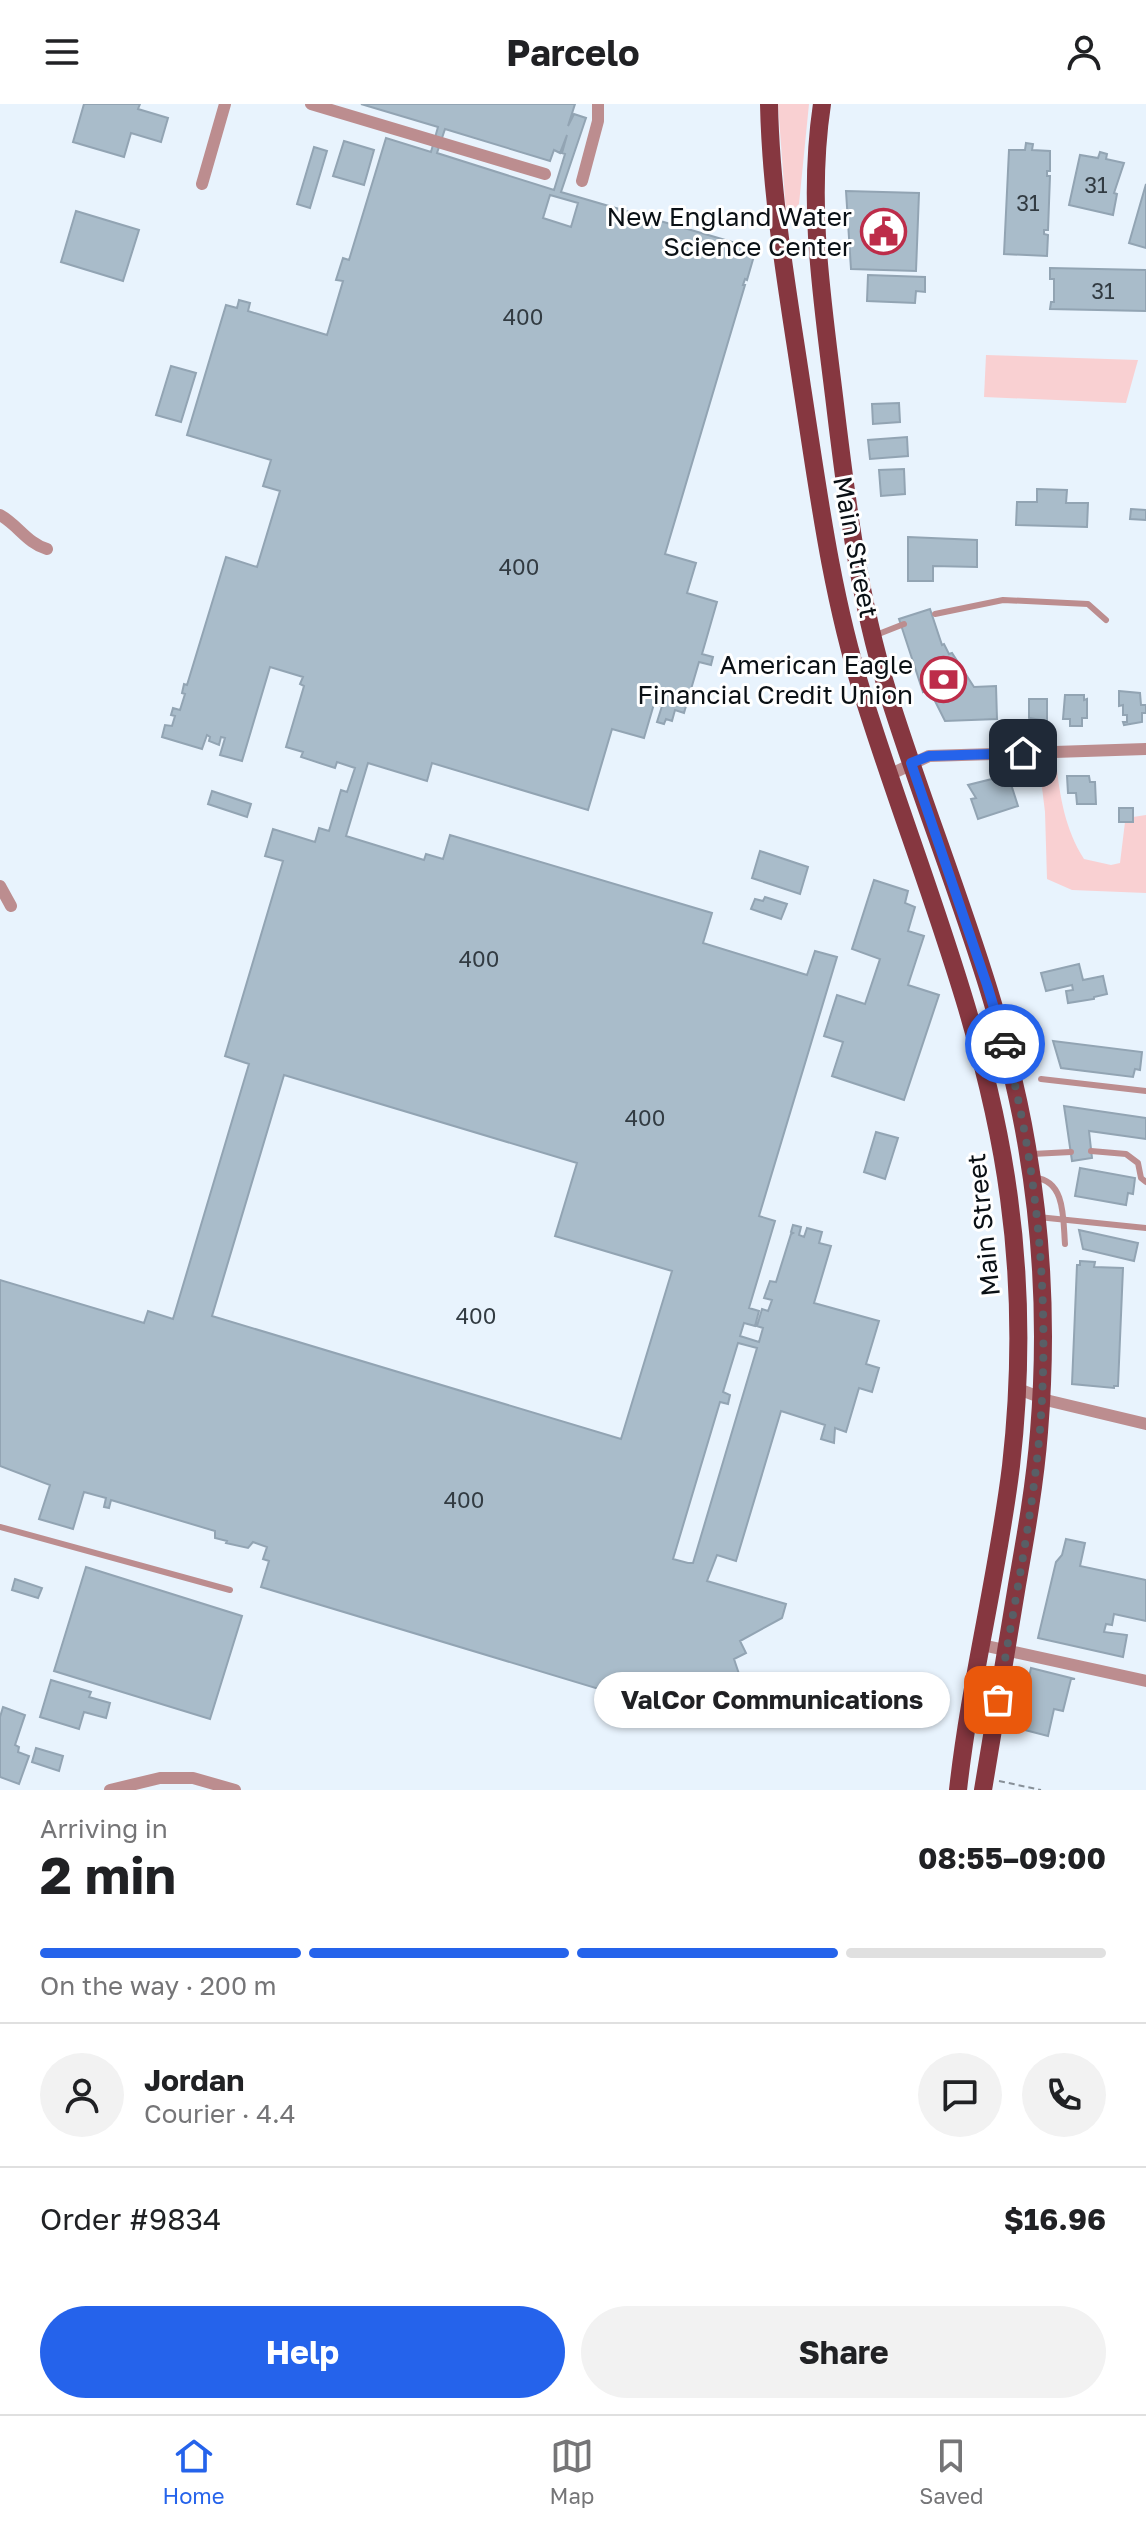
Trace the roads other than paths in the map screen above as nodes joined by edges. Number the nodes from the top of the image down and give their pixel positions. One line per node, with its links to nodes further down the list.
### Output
1 (225, 104): 8 (street)
2 (311, 104): 6 (street)
3 (598, 104): 7 (street)
4 (769, 104): 10 (main road, Main Street)
5 (822, 104): 9 (main road, Main Street)
6 (545, 174)
7 (582, 181)
8 (202, 184)
9 (815, 236): 10 (main road); 13 (main road, Main Street)
10 (780, 237): 14 (main road, Main Street)
11 (0, 515): 12 (street)
12 (47, 549)
13 (862, 593): 14 (main road); 18 (main road, Main Street)
14 (837, 599): 21 (main road, Main Street)
15 (935, 614): 16 (lane)
16 (1106, 620)
17 (904, 624): 18 (lane)
18 (872, 636): 20 (main road, Main Street)
19 (1146, 749): 20 (street)
20 (911, 763): 21 (street); 28 (main road, Main Street)
21 (889, 775): 35 (main road, Main Street)
22 (0, 886): 23 (street)
23 (11, 906)
24 (1041, 1079): 25 (lane)
25 (1146, 1091)
26 (1091, 1151): 30 (lane)
27 (1071, 1152): 28 (lane)
28 (1028, 1154): 29 (main road, Main Street)
29 (1032, 1178): 31 (main road, Main Street); 32 (lane)
30 (1146, 1182)
31 (1038, 1217): 32 (lane); 36 (main road, Main Street)
32 (1062, 1219): 33 (lane); 34 (lane)
33 (1146, 1228)
34 (1065, 1244)
35 (1016, 1388): 36 (street); 40 (main road, Main Street)
36 (1042, 1398): 37 (street); 41 (main road, Main Street)
37 (1146, 1424)
38 (0, 1527): 39 (lane)
39 (230, 1590)
40 (982, 1645): 41 (street); 46 (main road, Main Street)
41 (1006, 1650): 42 (street); 43 (main road, Main Street)
42 (1146, 1681)
43 (990, 1785)
44 (110, 1790): 45 (street)
45 (235, 1790)
46 (958, 1790)

